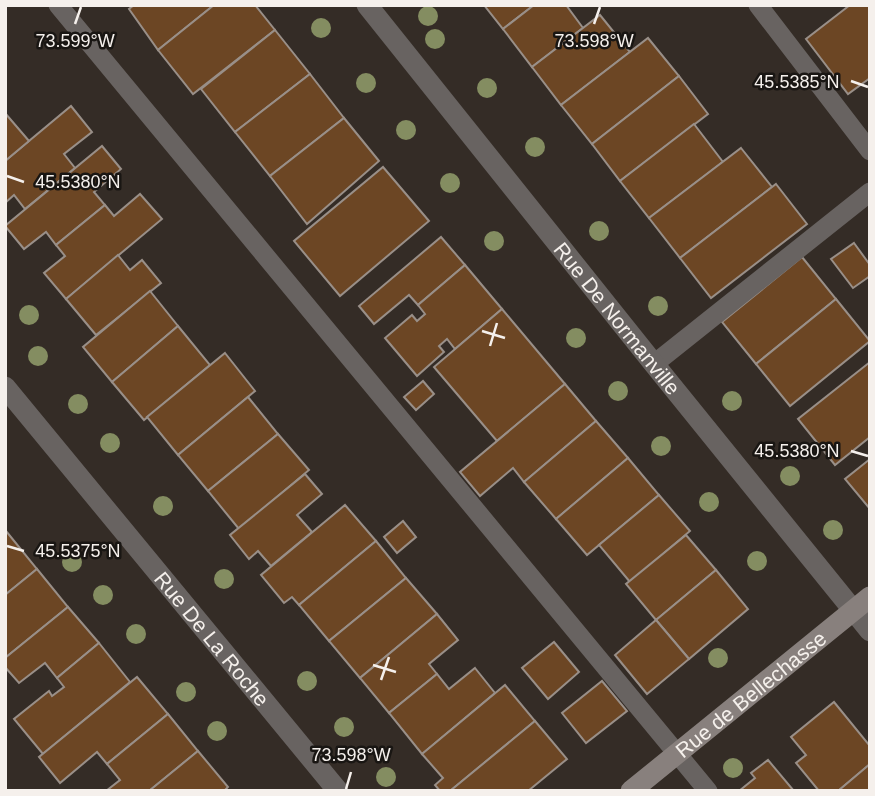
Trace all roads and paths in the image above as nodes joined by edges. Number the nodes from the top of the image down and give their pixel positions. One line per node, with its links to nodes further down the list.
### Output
1 (58, 5): 11 (lane)
2 (367, 5): 6 (street, Rue De Normanville)
3 (758, 5): 4 (lane)
4 (870, 151)
5 (870, 192): 6 (lane)
6 (654, 364): 9 (street, Rue De Normanville)
7 (5, 387): 12 (street, Rue De La Roche)
8 (870, 597): 9 (street, Rue de Bellechasse)
9 (853, 611): 10 (street, Rue De Normanville); 11 (street, Rue de Bellechasse)
10 (870, 631)
11 (676, 754): 13 (street, Rue de Bellechasse); 14 (lane)
12 (338, 791)
13 (631, 791)
14 (708, 791)

